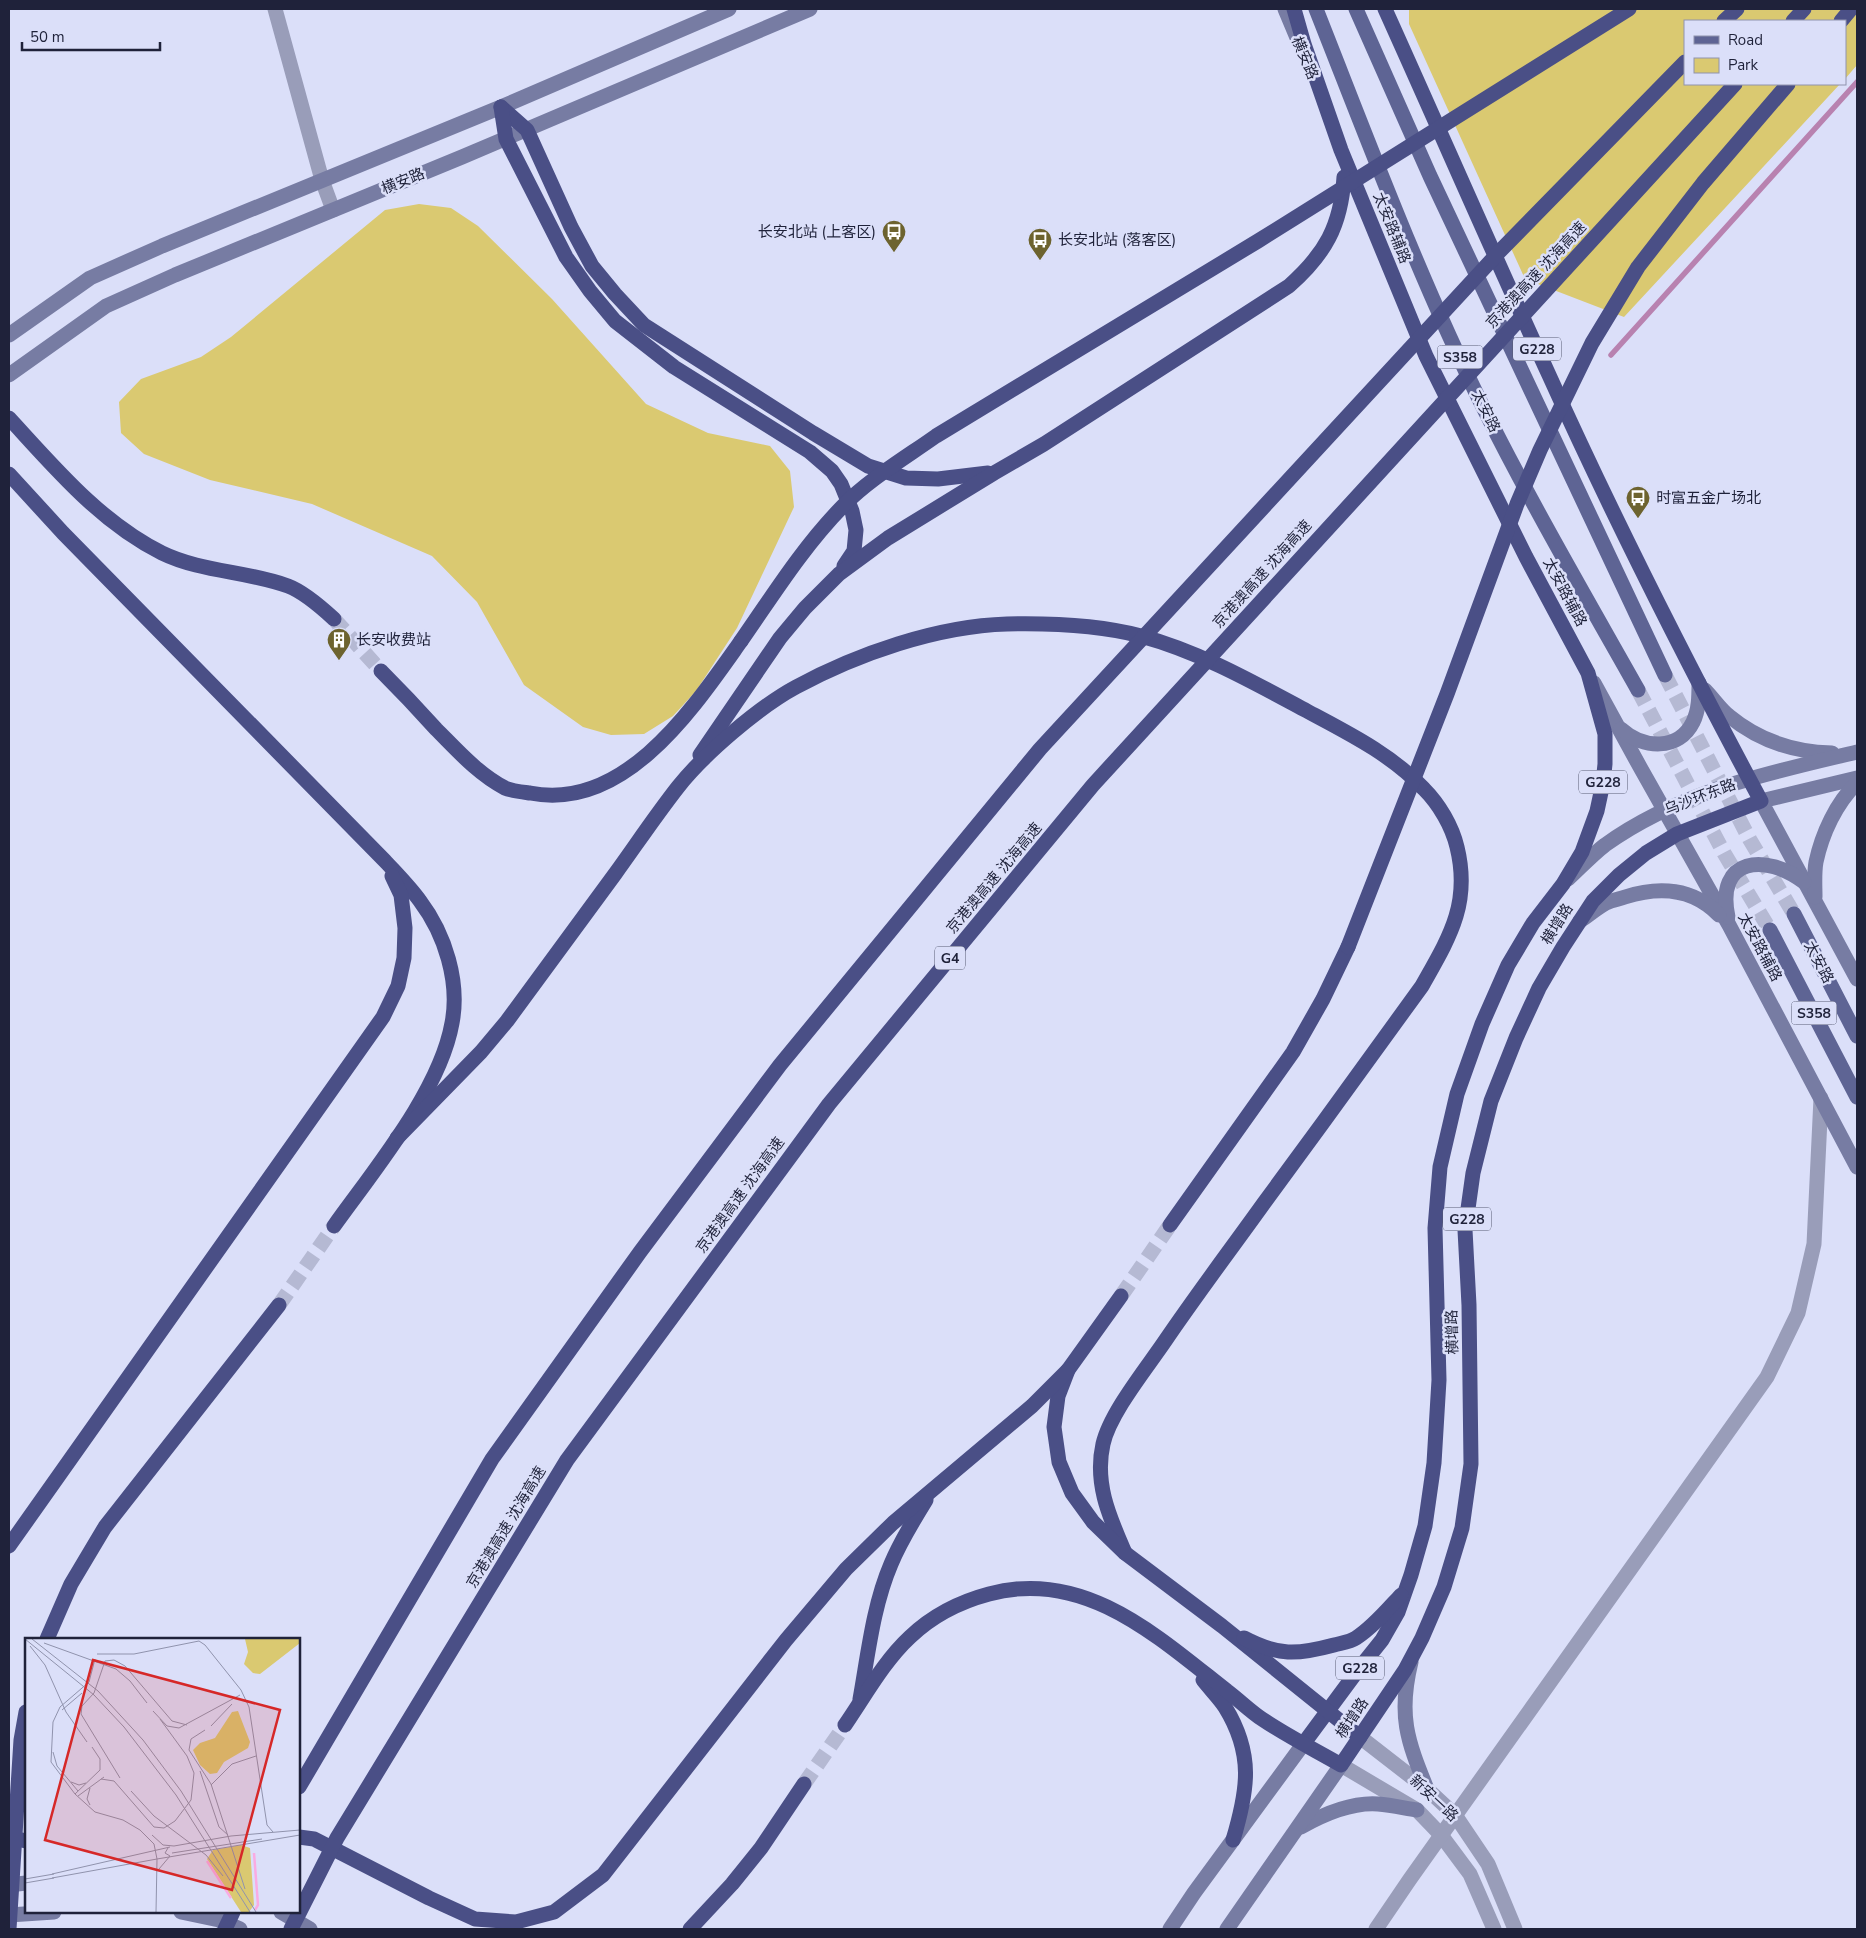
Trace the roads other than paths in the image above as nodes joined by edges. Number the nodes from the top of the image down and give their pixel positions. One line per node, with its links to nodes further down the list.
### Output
1 (275, 9): 24 (street)
2 (729, 9): 20 (main road, 横安路)
3 (810, 9): 21 (main road, 横安路)
4 (1284, 9): 19 (main road, 横安路)
5 (1294, 9): 19 (highway, 太安路辅路)
6 (1316, 9): 37 (main road, 太安路 / S358)
7 (1356, 9): 35 (main road)
8 (1385, 9): 36 (highway, G228)
9 (1629, 9): 33 (highway, bridge)
10 (1736, 9): 13 (highway)
11 (1804, 9): 14 (highway)
12 (1851, 9): 15 (highway)
13 (1725, 20)
14 (1794, 20)
15 (1842, 20)
16 (1684, 63): 82 (highway, bridge)
17 (1734, 85): 94 (highway, 京港澳高速 沈海高速 / G4, bridge)
18 (1787, 85): 61 (highway, bridge)
19 (1326, 106): 23 (highway, 太安路辅路)
20 (501, 107): 21 (highway); 22 (highway); 24 (main road, 横安路)
21 (527, 130): 22 (main road, 横安路); 29 (highway)
22 (506, 139): 25 (main road, 横安路); 31 (highway)
23 (1345, 161): 29 (highway); 34 (highway, 太安路辅路)
24 (322, 180): 25 (street); 26 (main road, 横安路)
25 (333, 210): 27 (main road, 横安路)
26 (9, 335)
27 (9, 375)
28 (9, 418): 32 (highway)
29 (994, 473): 31 (highway)
30 (9, 474): 47 (highway)
31 (839, 574): 43 (highway)
32 (334, 619)
33 (381, 671)
34 (1588, 673): 38 (main road, 太安路辅路); 48 (highway, G228)
35 (1665, 675)
36 (1699, 683): 38 (main road); 39 (main road); 40 (highway, G228)
37 (1638, 690)
38 (1616, 724): 45 (main road, 太安路辅路)
39 (1853, 753): 40 (main road, 乌沙环东路)
40 (1749, 778): 44 (highway, G228); 45 (main road, 乌沙环东路)
41 (1857, 778): 44 (main road)
42 (1857, 783): 50 (main road)
43 (680, 784): 59 (highway); 68 (highway)
44 (1761, 801): 46 (highway, 横增路 / G228); 49 (main road)
45 (1664, 810): 46 (main road, 太安路辅路); 48 (main road, 乌沙环东路)
46 (1677, 834): 52 (highway, 横增路 / G228); 53 (main road, 太安路辅路)
47 (385, 861): 59 (highway); 67 (highway)
48 (1563, 884): 69 (highway, 横增路 / G228)
49 (1807, 884): 50 (main road); 53 (main road)
50 (1815, 899): 55 (main road)
51 (1794, 914): 56 (main road, 太安路 / S358)
52 (1580, 920): 53 (main road); 73 (highway, 横增路 / G228)
53 (1729, 925): 58 (main road, 太安路辅路)
54 (1770, 930): 57 (main road, 太安路 / S358)
55 (1857, 979)
56 (1857, 1036)
57 (1857, 1096)
58 (1821, 1098): 60 (main road, 太安路辅路); 85 (street)
59 (397, 1138): 62 (highway)
60 (1857, 1168)
61 (1170, 1225)
62 (334, 1226)
63 (1122, 1296): 65 (highway)
64 (279, 1305): 71 (highway)
65 (1068, 1370): 66 (highway); 68 (highway)
66 (934, 1487): 74 (highway); 89 (highway)
67 (9, 1546)
68 (1125, 1553): 70 (highway)
69 (1407, 1588): 70 (highway); 75 (highway, 横增路 / G228)
70 (1222, 1626): 75 (highway)
71 (47, 1638)
72 (1183, 1656): 74 (highway); 79 (highway); 90 (highway)
73 (1412, 1658): 78 (highway, 横增路 / G228); 83 (main road)
74 (858, 1706): 77 (highway)
75 (1327, 1712): 78 (highway); 79 (highway, 横增路 / G228)
76 (25, 1719): 102 (highway, bridge)
77 (845, 1725)
78 (1360, 1737): 80 (highway, 横增路 / G228); 83 (street, 新安一路)
79 (1304, 1743): 80 (highway); 90 (main road, 横增路 / G228)
80 (1341, 1765): 84 (street, 新安一路); 86 (main road, 横增路 / G228)
81 (804, 1784): 107 (highway)
82 (300, 1785)
83 (1427, 1789): 85 (street, 新安一路)
84 (1417, 1810): 86 (main road); 87 (street, 新安一路)
85 (1456, 1815): 87 (street); 111 (street, 新安一路)
86 (1297, 1829): 101 (main road, 横增路 / G228)
87 (1441, 1835): 109 (street); 110 (street, 新安一路)
88 (9, 1837): 91 (highway)
89 (300, 1837)
90 (1233, 1840): 108 (main road, 横增路 / G228)
91 (25, 1841)
92 (25, 1883): 93 (main road)
93 (9, 1885)
94 (300, 1911)
95 (39, 1913): 100 (main road)
96 (186, 1913): 104 (main road)
97 (233, 1913): 103 (highway, bridge)
98 (283, 1913): 106 (main road)
99 (299, 1913): 105 (highway, 京港澳高速 沈海高速 / G4, bridge)
100 (9, 1915)
101 (1230, 1926)
102 (9, 1929)
103 (224, 1929)
104 (240, 1929)
105 (291, 1929)
106 (310, 1929)
107 (690, 1929)
108 (1170, 1929)
109 (1376, 1929)
110 (1494, 1929)
111 (1515, 1929)

